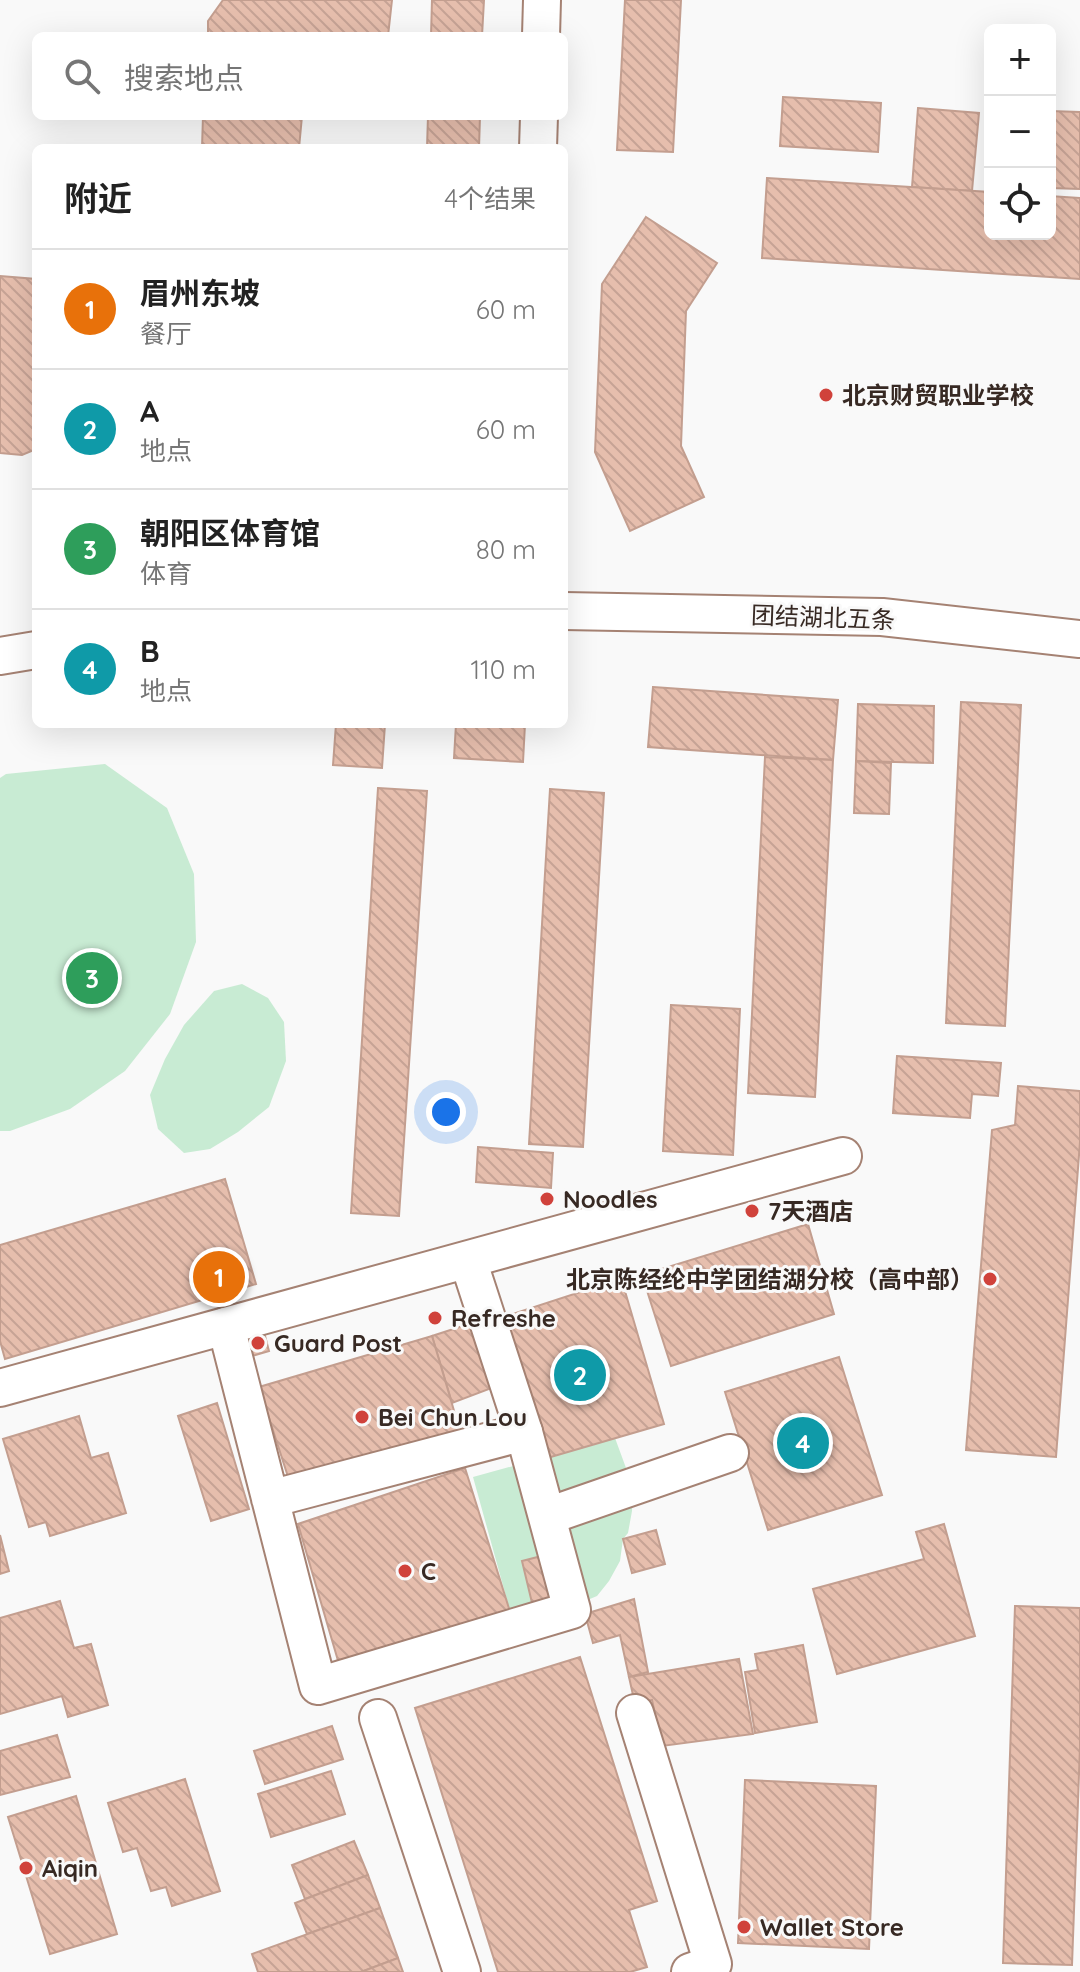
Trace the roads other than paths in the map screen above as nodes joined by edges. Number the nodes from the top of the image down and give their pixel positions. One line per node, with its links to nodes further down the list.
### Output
1 (542, 0): 2 (street)
2 (541, 32)
3 (539, 120): 4 (street)
4 (538, 144)
5 (568, 611): 6 (street, 团结湖北五条)
6 (1080, 639)
7 (32, 651): 8 (street)
8 (0, 656)
9 (843, 1156): 10 (street)
10 (468, 1260): 11 (street); 13 (street)
11 (226, 1326): 12 (street); 15 (street)
12 (0, 1388)
13 (524, 1432): 15 (street); 16 (street)
14 (730, 1453): 16 (street)
15 (270, 1499): 16 (street)
16 (548, 1516)
17 (635, 1713): 20 (street)
18 (378, 1718): 19 (street)
19 (462, 1972)
20 (690, 1972)

